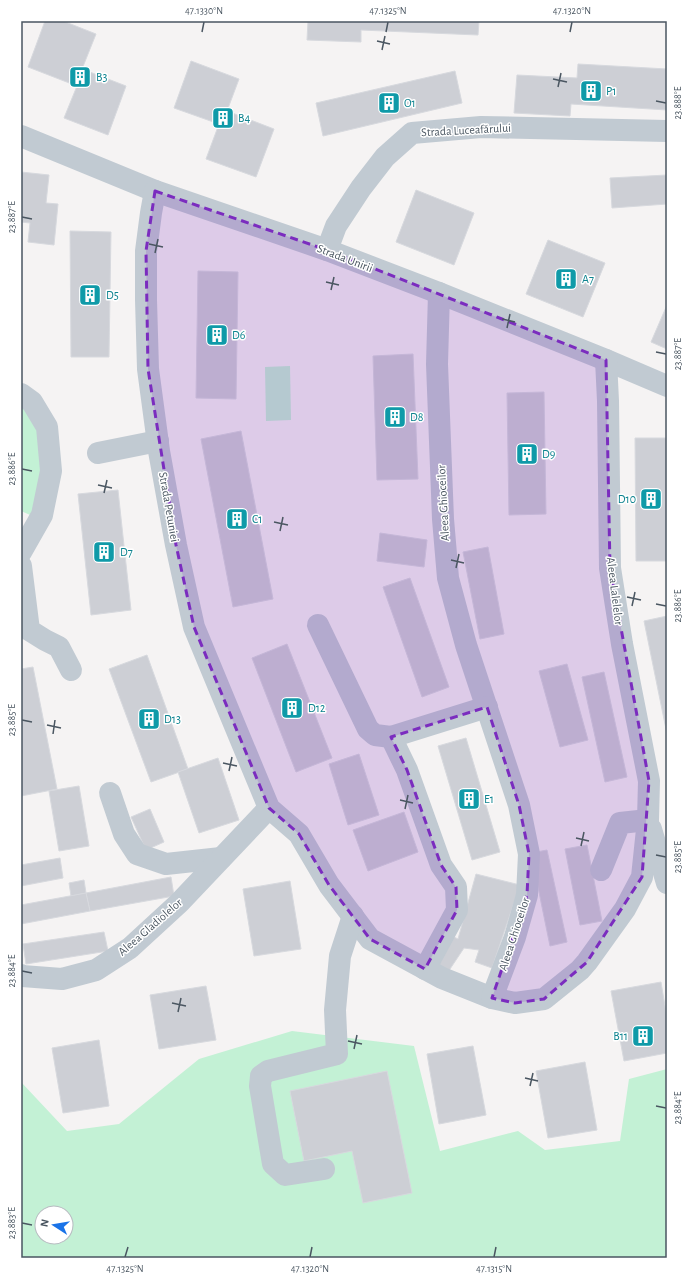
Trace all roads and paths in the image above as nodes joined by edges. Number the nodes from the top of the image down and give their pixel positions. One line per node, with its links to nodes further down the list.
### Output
1 (667, 131): 4 (street, Strada Luceafărului)
2 (21, 136): 3 (street, Strada Unirii)
3 (155, 191): 4 (street, Strada Unirii); 9 (street, Strada Petuniei)
4 (327, 250): 5 (street, Strada Unirii)
5 (439, 293): 6 (street, Strada Unirii); 15 (street, Aleea Ghioceilor)
6 (606, 360): 7 (street, Strada Unirii); 19 (street, Aleea Lalelelor)
7 (667, 386)
8 (21, 394): 11 (street)
9 (158, 441): 10 (street); 18 (street, Strada Petuniei)
10 (98, 452)
11 (21, 552)
12 (21, 566): 14 (street)
13 (318, 625): 16 (street)
14 (71, 670)
15 (487, 707): 16 (street); 26 (street, Aleea Ghioceilor)
16 (391, 737): 24 (street)
17 (110, 793): 20 (street)
18 (269, 808): 20 (street, Aleea Gladiolelor); 23 (street)
19 (648, 820): 21 (street); 22 (street); 26 (street)
20 (221, 858): 25 (street, Aleea Gladiolelor)
21 (601, 870)
22 (667, 883)
23 (352, 916): 24 (street); 27 (street)
24 (425, 969): 26 (street)
25 (21, 975)
26 (492, 998)
27 (324, 1170)

